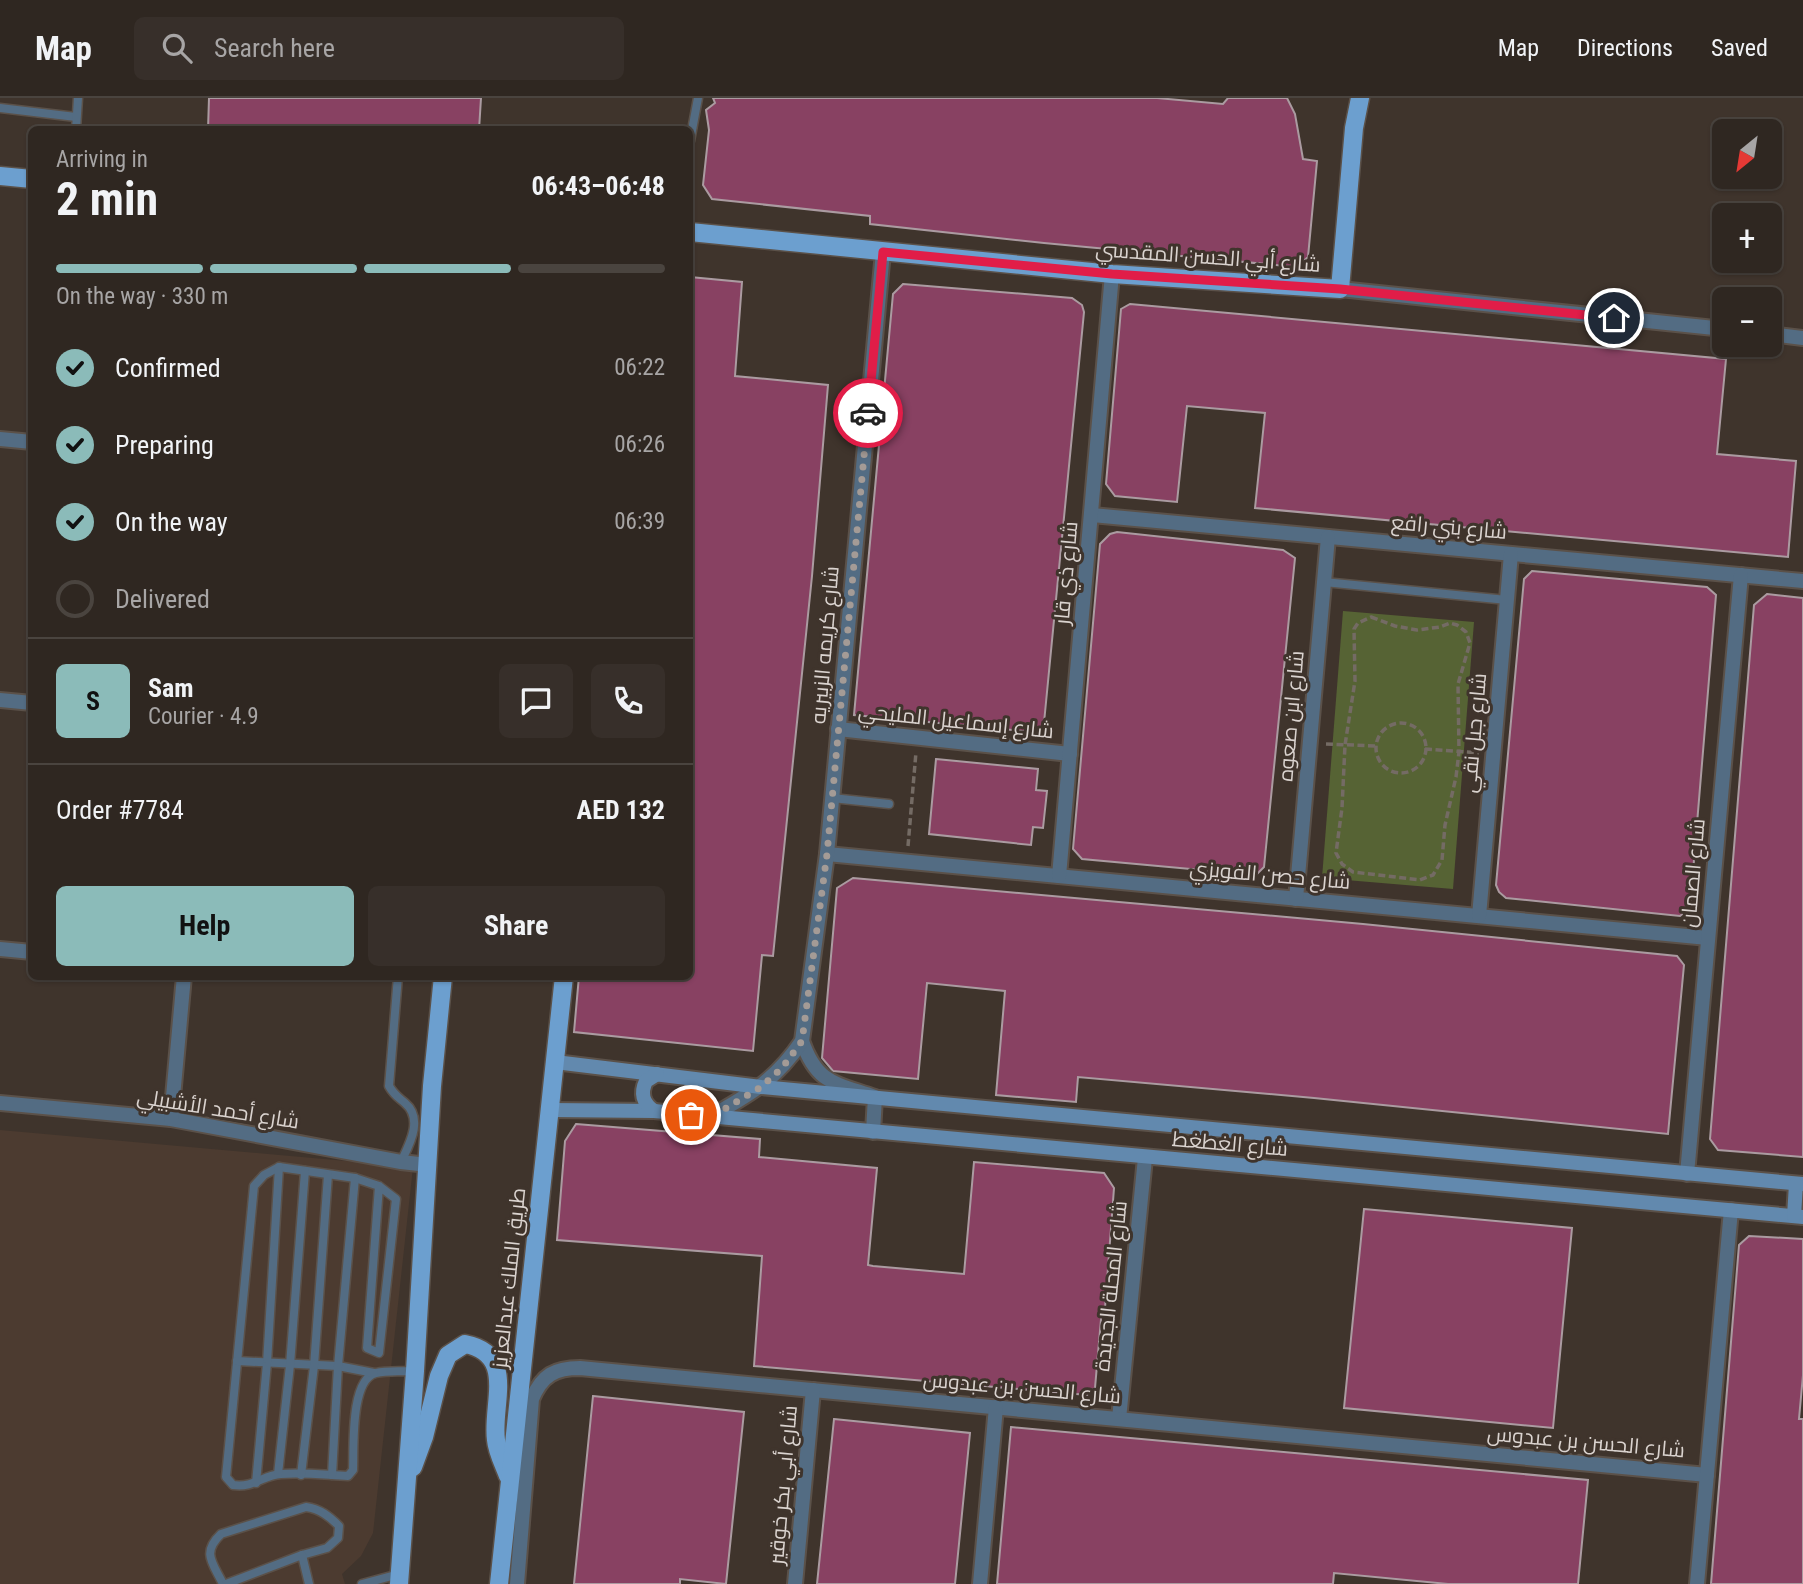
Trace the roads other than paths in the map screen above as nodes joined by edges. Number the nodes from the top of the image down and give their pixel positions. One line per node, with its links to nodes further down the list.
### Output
1 (78, 98): 5 (lane)
2 (698, 98): 7 (lane)
3 (1359, 99): 13 (main road)
4 (0, 108): 5 (lane)
5 (76, 117): 6 (lane)
6 (76, 126)
7 (693, 126)
8 (0, 176): 9 (main road)
9 (28, 179)
10 (693, 232): 11 (main road, شارع أبي الحسن المقدسي)
11 (883, 252): 12 (main road, شارع أبي الحسن المقدسي); 28 (street, شارع كريمه الزبيريه)
12 (1112, 274): 13 (main road, شارع أبي الحسن المقدسي); 19 (street, شارع ذي قار)
13 (1340, 289): 14 (street, شارع أبي الحسن المقدسي)
14 (1712, 329)
15 (1782, 336): 16 (street)
16 (1803, 338)
17 (0, 439): 18 (street)
18 (28, 442)
19 (1092, 516): 20 (street, شارع بني رافع); 29 (street, شارع ذي قار)
20 (1328, 537): 21 (street, شارع بني رافع); 24 (street, شارع ابن صعوه)
21 (1511, 554): 22 (street, شارع بني رافع); 25 (street, شارع جبل نقي)
22 (1741, 575): 23 (street, شارع بني رافع); 36 (street, شارع الصمان)
23 (1803, 581)
24 (1324, 582): 25 (lane); 34 (street, شارع ابن صعوه)
25 (1507, 600): 35 (street, شارع جبل نقي)
26 (0, 700): 27 (street)
27 (28, 703)
28 (838, 729): 29 (street, شارع إسماعيل المليحي); 30 (street, شارع كريمه الزبيريه)
29 (1070, 754): 33 (street, شارع ذي قار)
30 (832, 798): 31 (lane); 32 (street, شارع كريمه الزبيريه)
31 (889, 804)
32 (827, 854): 33 (street, شارع حصن الفويزي); 43 (street, شارع كريمه الزبيريه)
33 (1059, 876): 34 (street, شارع حصن الفويزي)
34 (1296, 899): 35 (street, شارع حصن الفويزي)
35 (1479, 916): 36 (street, شارع حصن الفويزي)
36 (1709, 938): 59 (street, شارع الصمان)
37 (0, 949): 38 (street)
38 (28, 952)
39 (184, 980): 52 (street)
40 (398, 980): 55 (lane)
41 (443, 980): 56 (main road)
42 (564, 980): 44 (main road, طريق الملك عبدالعزيز)
43 (802, 1041): 46 (street, شارع كريمه الزبيريه); 47 (street)
44 (555, 1062): 45 (street, شارع الغطغط); 49 (main road, طريق الملك عبدالعزيز)
45 (657, 1074): 46 (street, شارع الغطغط); 50 (street)
46 (761, 1087): 47 (street, شارع الغطغط); 51 (street, شارع كريمه الزبيريه)
47 (875, 1097): 53 (street); 59 (street, شارع الغطغط)
48 (0, 1103): 52 (street, شارع أحمد الأشبيلي)
49 (550, 1110): 50 (street, شارع الغطغط); 81 (main road, طريق الملك عبدالعزيز)
50 (654, 1111): 51 (street, شارع الغطغط)
51 (710, 1118): 53 (street, شارع الغطغط)
52 (171, 1119): 55 (street, شارع أحمد الأشبيلي)
53 (873, 1132): 54 (street, شارع الغطغط)
54 (1145, 1157): 64 (street, شارع الغطغط); 75 (street, شارع المحلة الجديدة)
55 (401, 1162): 56 (street, شارع أحمد الأشبيلي)
56 (428, 1165): 71 (main road)
57 (279, 1167): 58 (lane); 66 (lane); 67 (lane)
58 (305, 1171): 60 (lane); 68 (lane)
59 (1687, 1174): 62 (street, شارع الغطغط)
60 (328, 1175): 61 (lane); 69 (lane)
61 (355, 1178): 63 (lane); 70 (lane)
62 (1800, 1184): 65 (street)
63 (379, 1186): 63 (lane)
64 (1731, 1210): 65 (street, شارع الغطغط); 79 (street)
65 (1799, 1217)
66 (237, 1361): 67 (lane); 80 (lane)
67 (267, 1363): 68 (lane); 80 (lane)
68 (290, 1365): 69 (lane); 76 (lane)
69 (314, 1366): 70 (lane); 77 (lane)
70 (338, 1366): 72 (lane); 78 (lane)
71 (415, 1371): 72 (lane); 82 (main road)
72 (374, 1373): 78 (lane)
73 (813, 1390): 74 (street, شارع الحسن بن عبدوس); 89 (street, شارع الحسن بن عبدوس); 90 (street, شارع أبي بكر خوقير)
74 (996, 1407): 75 (street, شارع الحسن بن عبدوس); 91 (street)
75 (1119, 1419): 79 (street, شارع الحسن بن عبدوس)
76 (278, 1474): 77 (lane); 80 (lane)
77 (301, 1475): 78 (lane)
78 (332, 1475)
79 (1707, 1475): 92 (street)
80 (256, 1483)
81 (510, 1483): 82 (main road); 88 (main road, طريق الملك عبدالعزيز)
82 (406, 1484): 84 (main road)
83 (302, 1555): 85 (lane); 85 (lane); 86 (lane)
84 (399, 1579): 87 (lane)
85 (224, 1584)
86 (309, 1584)
87 (362, 1584)
88 (499, 1584)
89 (517, 1584)
90 (795, 1584)
91 (981, 1584)
92 (1697, 1584)

